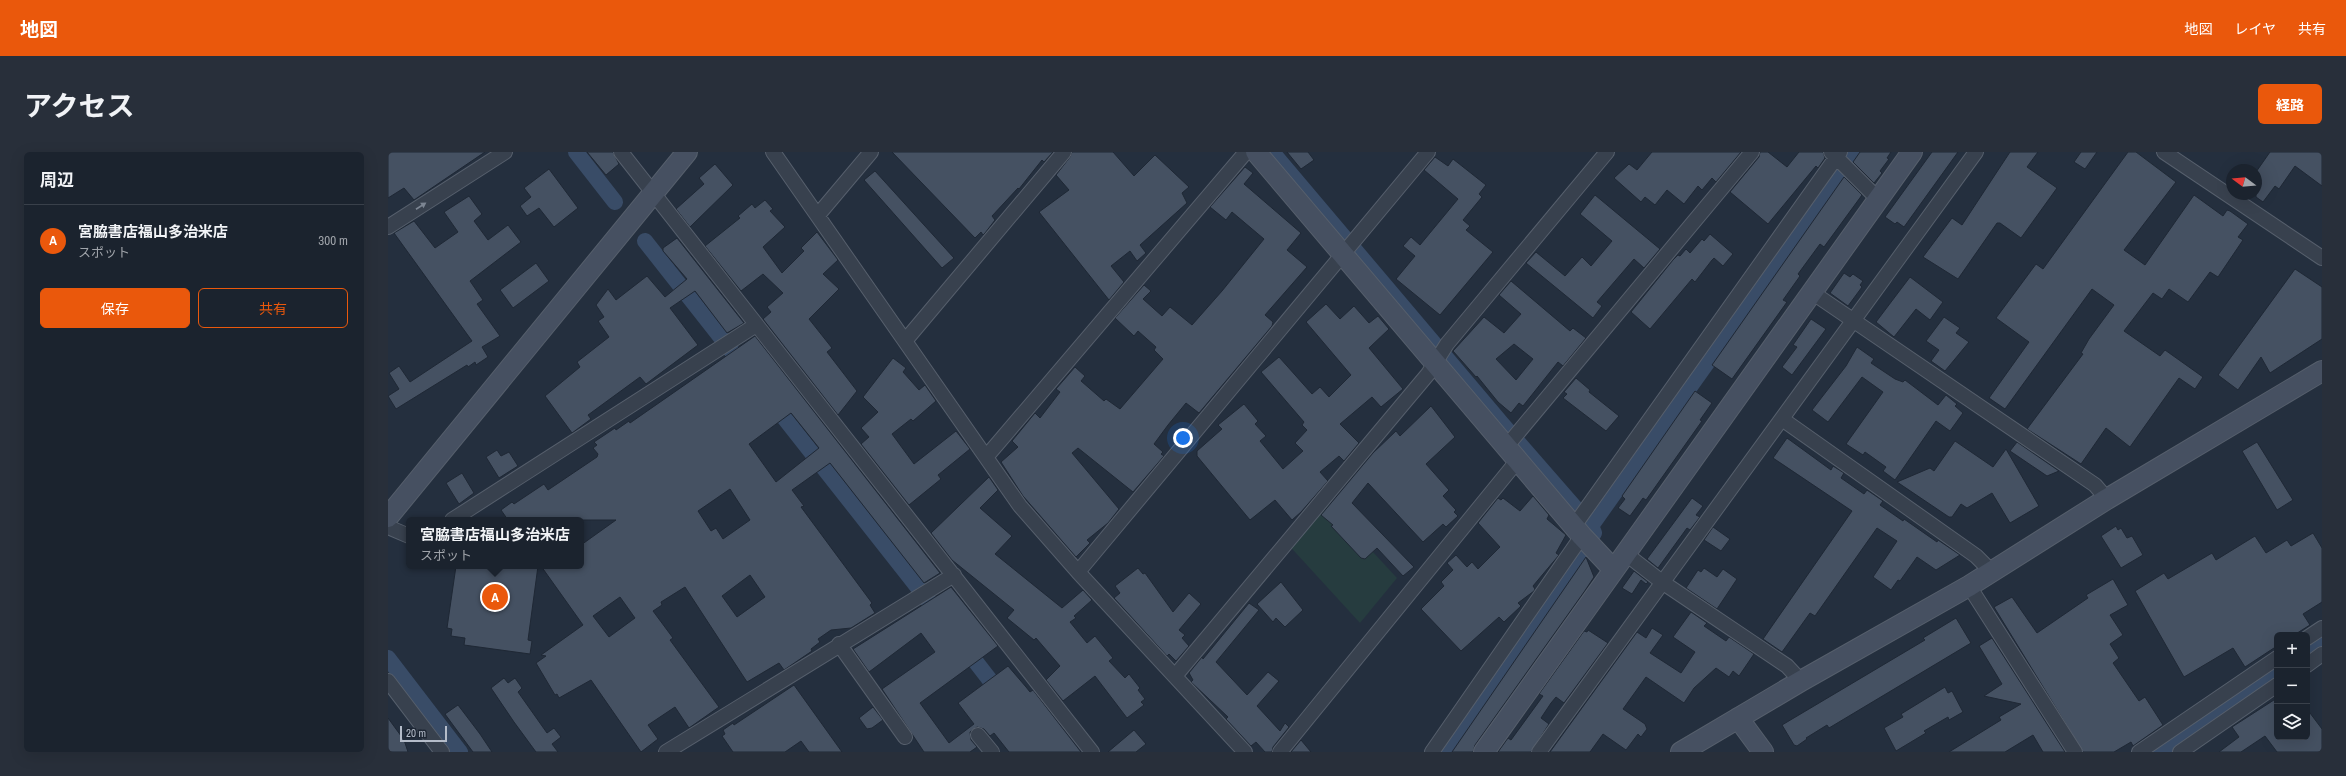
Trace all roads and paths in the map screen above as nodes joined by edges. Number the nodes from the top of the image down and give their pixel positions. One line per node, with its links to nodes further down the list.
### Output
1 (505, 152): 19 (street, one-way to 1)
2 (620, 152): 16 (street)
3 (687, 152): 16 (street)
4 (773, 152): 18 (street)
5 (871, 152): 18 (street)
6 (1064, 152): 25 (street)
7 (1246, 152): 30 (street)
8 (1256, 152): 20 (street)
9 (1428, 152): 20 (street)
10 (1607, 152): 26 (street)
11 (1752, 152): 29 (street)
12 (1912, 152): 17 (street)
13 (1976, 152): 23 (street)
14 (2164, 152): 21 (street)
15 (1836, 154): 17 (street); 35 (street)
16 (653, 193): 24 (street); 32 (street)
17 (1879, 200): 22 (street)
18 (818, 215): 25 (street)
19 (388, 227)
20 (1342, 253): 26 (street); 39 (street)
21 (2322, 258)
22 (1813, 293): 23 (street); 37 (street)
23 (1853, 320): 28 (street); 31 (street)
24 (756, 325): 33 (street); 41 (street)
25 (906, 341): 30 (street)
26 (1435, 361): 29 (street); 50 (street)
27 (2322, 372): 31 (street)
28 (1782, 419): 40 (street); 42 (street)
29 (1512, 454): 35 (street); 62 (street)
30 (987, 456): 39 (street)
31 (2107, 499): 40 (street)
32 (388, 517)
33 (457, 517)
34 (388, 527): 36 (street)
35 (1578, 531): 38 (street); 63 (street)
36 (406, 535)
37 (1626, 554): 38 (street); 42 (street)
38 (1613, 569): 64 (street)
39 (1078, 572): 50 (street)
40 (1991, 572): 43 (street)
41 (954, 575): 46 (street); 60 (street)
42 (1662, 582): 52 (street); 65 (street)
43 (1970, 586): 52 (street); 68 (street)
44 (2322, 628): 45 (street)
45 (2310, 636)
46 (839, 644): 56 (street); 58 (street)
47 (2322, 654): 49 (street)
48 (2274, 660): 69 (street)
49 (2310, 663)
50 (1175, 676): 61 (street)
51 (388, 680): 57 (street)
52 (1801, 681): 54 (street)
53 (2274, 687): 70 (street)
54 (1738, 718): 66 (street); 67 (street)
55 (978, 735): 59 (street)
56 (904, 737)
57 (442, 752)
58 (666, 752)
59 (992, 752)
60 (1092, 752)
61 (1245, 752)
62 (1280, 752)
63 (1432, 752)
64 (1484, 752)
65 (1539, 752)
66 (1681, 752)
67 (1763, 752)
68 (2075, 752)
69 (2139, 752)
70 (2180, 752)

